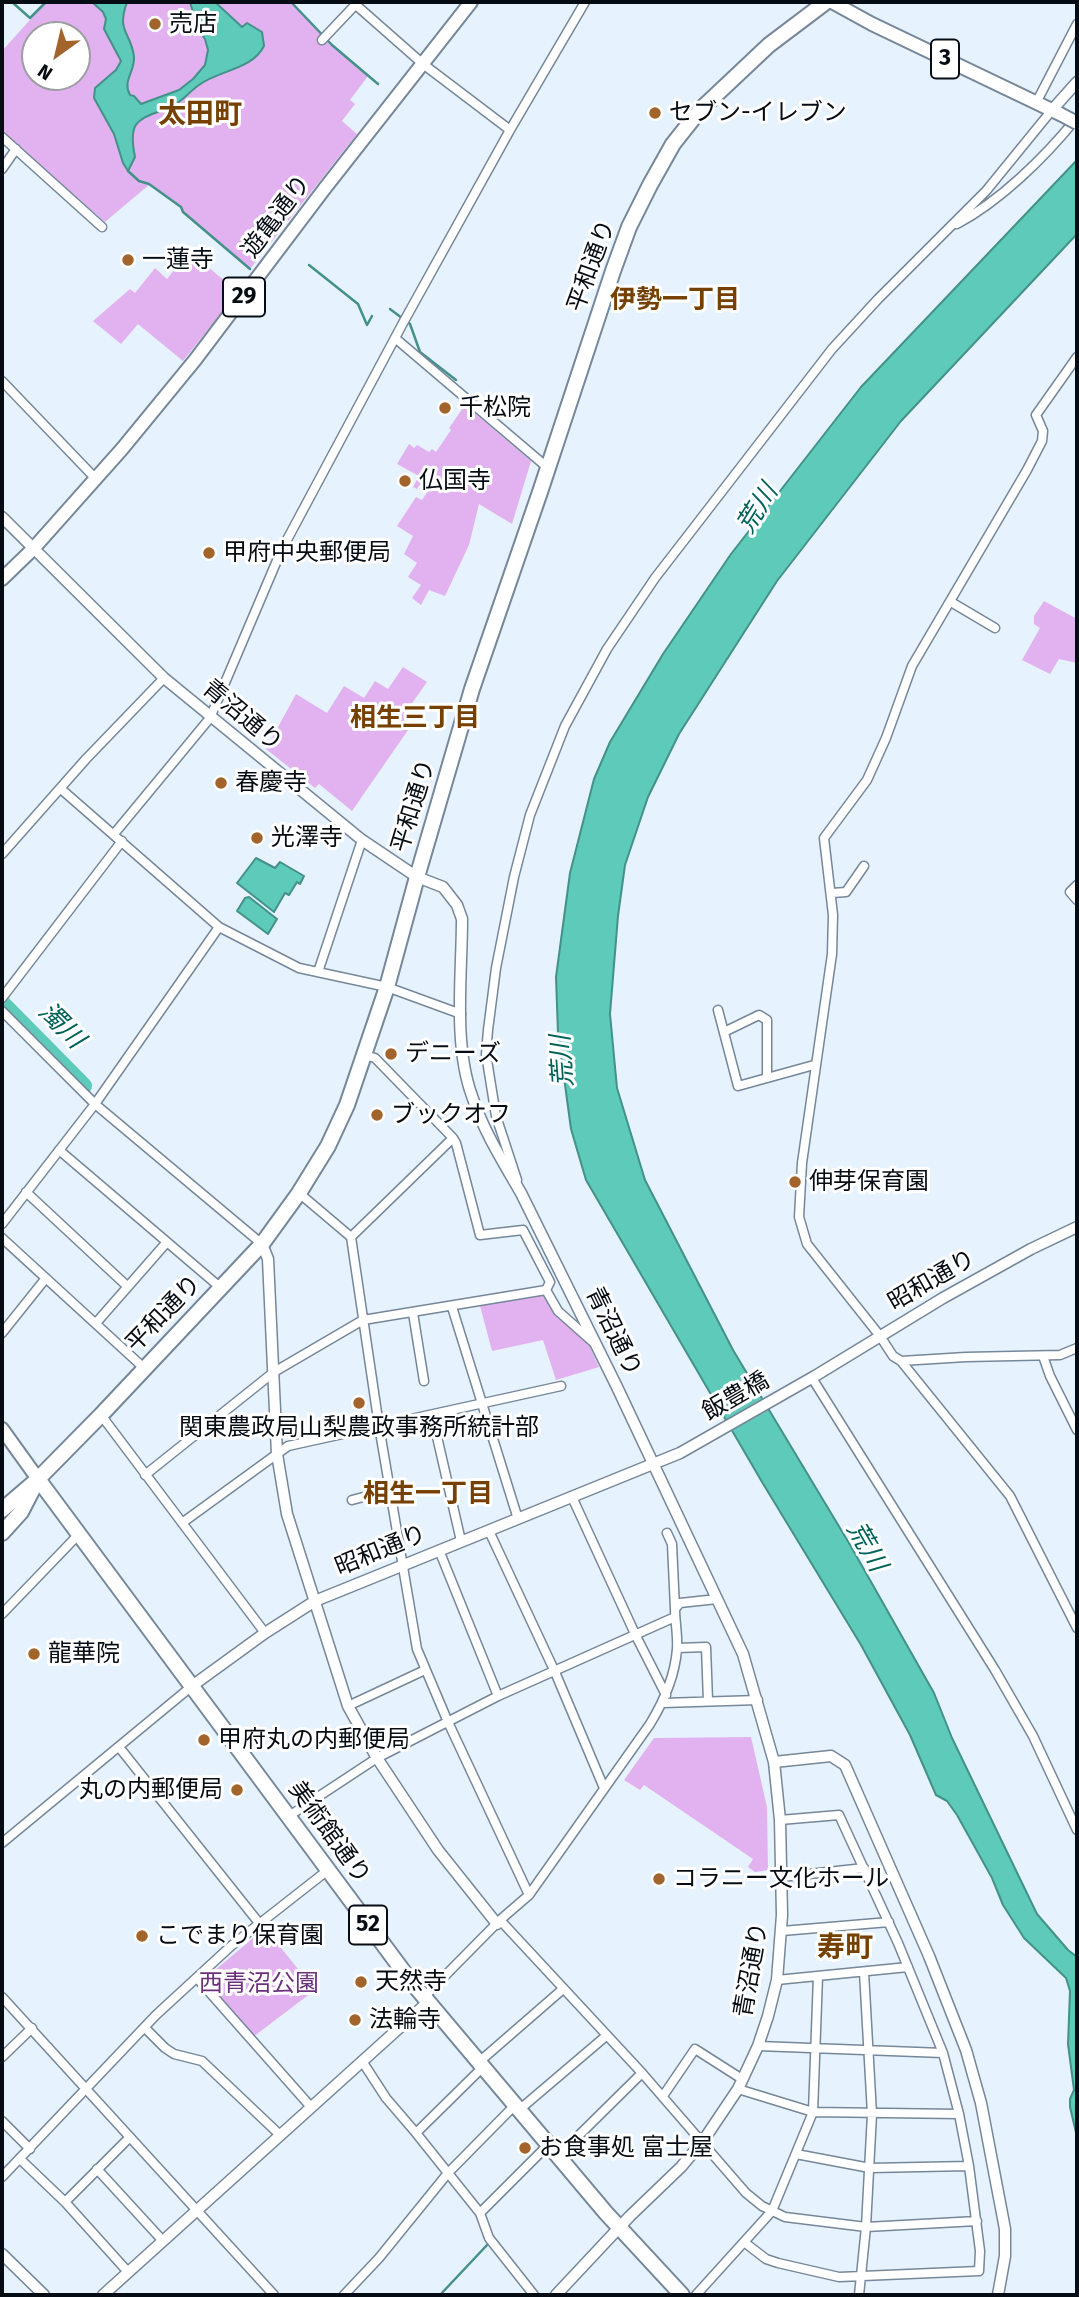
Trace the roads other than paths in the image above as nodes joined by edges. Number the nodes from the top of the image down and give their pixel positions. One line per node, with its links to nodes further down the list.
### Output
1 (471, 2): 8 (main road, 遊亀通り / 29)
2 (585, 2): 13 (street)
3 (827, 2): 22 (highway, 平和通り)
4 (832, 2): 10 (main road, 3)
5 (357, 3): 7 (street); 8 (street)
6 (1077, 24): 10 (street)
7 (323, 40)
8 (423, 64): 13 (street); 23 (main road, 遊亀通り / 29)
9 (1077, 82): 11 (street)
10 (1036, 103): 11 (main road, 3)
11 (1056, 112): 12 (main road, 3, bridge); 18 (street)
12 (1077, 121): 18 (street)
13 (510, 130): 19 (street)
14 (2, 137): 15 (street)
15 (16, 149): 16 (street); 17 (street)
16 (2, 169)
17 (103, 227)
18 (947, 230): 57 (street)
19 (395, 338): 22 (street); 30 (street)
20 (1077, 357): 27 (street)
21 (2, 381): 23 (street)
22 (548, 468): 37 (highway, 平和通り)
23 (95, 478): 25 (main road, 遊亀通り / 29)
24 (2, 517): 25 (street, 青沼通り)
25 (33, 550): 26 (main road, 遊亀通り / 29); 29 (street, 青沼通り)
26 (2, 579)
27 (951, 601): 28 (street); 39 (street)
28 (995, 628)
29 (164, 678): 30 (street, 青沼通り); 31 (street)
30 (210, 718): 32 (street); 34 (street, 青沼通り)
31 (61, 789): 32 (street); 35 (street)
32 (114, 834): 33 (street)
33 (122, 841): 41 (street); 44 (street)
34 (362, 841): 37 (street, 青沼通り); 42 (street)
35 (2, 854)
36 (864, 866): 39 (street)
37 (417, 877): 43 (highway, 平和通り); 47 (street, 青沼通り)
38 (1077, 885): 40 (street)
39 (832, 893): 50 (street)
40 (1077, 900)
41 (219, 927): 42 (street); 52 (street)
42 (318, 972): 43 (street)
43 (387, 987): 47 (street); 49 (highway, 平和通り)
44 (2, 998)
45 (718, 1010): 48 (street)
46 (2, 1011): 52 (street)
47 (461, 1014): 57 (street, 青沼通り)
48 (724, 1032): 51 (street); 51 (street)
49 (364, 1055): 53 (street); 56 (highway, 平和通り)
50 (814, 1065): 51 (street); 73 (street)
51 (767, 1078)
52 (95, 1104): 54 (street); 63 (street)
53 (453, 1138): 60 (street); 67 (street)
54 (59, 1150): 55 (street); 62 (street)
55 (26, 1192): 58 (street); 65 (street)
56 (299, 1193): 60 (street); 63 (highway, 平和通り)
57 (521, 1193): 74 (street, 青沼通り)
58 (2, 1224)
59 (1077, 1227): 73 (street, 昭和通り)
60 (351, 1237): 70 (street)
61 (2, 1238): 64 (street)
62 (167, 1242): 65 (street); 66 (street)
63 (262, 1244): 66 (highway, 平和通り); 79 (street)
64 (46, 1278): 71 (street); 72 (street)
65 (127, 1286): 71 (street)
66 (221, 1288): 78 (highway, 平和通り)
67 (546, 1290): 68 (street); 74 (street)
68 (452, 1307): 69 (street); 83 (street)
69 (413, 1313): 70 (street); 81 (street)
70 (363, 1321): 79 (street); 86 (street)
71 (96, 1323): 78 (street)
72 (2, 1333)
73 (880, 1336): 77 (street); 80 (street, 昭和通り)
74 (596, 1345): 91 (street, 青沼通り)
75 (1077, 1348): 76 (street)
76 (1043, 1356): 77 (street); 88 (street)
77 (901, 1362): 111 (street)
78 (144, 1368): 84 (highway, 平和通り)
79 (274, 1372): 90 (street); 92 (street)
80 (812, 1378): 89 (street, 飯豊橋); 130 (street)
81 (424, 1381)
82 (561, 1386): 83 (street)
83 (482, 1404): 85 (street); 98 (street)
84 (101, 1415): 92 (street); 93 (highway, 平和通り)
85 (432, 1415): 86 (street); 104 (street)
86 (379, 1426): 90 (street); 94 (street)
87 (2, 1429): 93 (main road)
88 (1077, 1430)
89 (680, 1453): 91 (street, 昭和通り)
90 (277, 1454): 99 (street); 108 (street)
91 (654, 1463): 95 (street, 昭和通り); 107 (street, 青沼通り)
92 (145, 1475): 99 (street)
93 (38, 1479): 97 (highway, 平和通り); 101 (highway, 平和通り); 103 (highway, 美術館通り / 52)
94 (390, 1490): 96 (street); 106 (street)
95 (572, 1497): 98 (street, 昭和通り); 113 (street)
96 (352, 1500)
97 (2, 1510)
98 (518, 1519): 100 (street, 昭和通り)
99 (183, 1523): 112 (street)
100 (489, 1531): 104 (street, 昭和通り); 116 (street)
101 (2, 1532)
102 (667, 1533): 109 (street)
103 (79, 1534): 110 (street); 117 (highway, 美術館通り / 52)
104 (461, 1541): 105 (street, 昭和通り)
105 (439, 1550): 106 (street, 昭和通り); 118 (street)
106 (403, 1564): 108 (street, 昭和通り); 115 (street)
107 (717, 1599): 109 (street); 120 (street, 青沼通り)
108 (315, 1601): 112 (street, 昭和通り); 122 (street)
109 (675, 1613): 113 (street); 114 (street)
110 (2, 1615)
111 (1077, 1628)
112 (265, 1633): 117 (street, 昭和通り)
113 (636, 1636): 116 (street); 119 (street)
114 (677, 1648): 119 (street); 121 (street)
115 (425, 1670): 122 (street); 123 (street)
116 (555, 1672): 118 (street); 127 (street)
117 (192, 1686): 124 (street); 128 (highway, 美術館通り / 52)
118 (498, 1696): 123 (street)
119 (665, 1699): 121 (street); 127 (street)
120 (758, 1700): 121 (street); 126 (street, 青沼通り)
121 (708, 1702)
122 (348, 1706): 125 (street)
123 (448, 1722): 125 (street); 135 (street)
124 (119, 1747): 131 (street); 138 (street)
125 (377, 1758): 128 (street); 136 (street)
126 (774, 1762): 129 (street, 青沼通り); 202 (street)
127 (604, 1788): 135 (street)
128 (289, 1816): 133 (highway, 美術館通り / 52)
129 (780, 1820): 132 (street); 134 (street, 青沼通り)
130 (1077, 1830)
131 (2, 1843)
132 (864, 1868): 134 (street); 137 (street)
133 (328, 1870): 138 (street); 147 (highway, 美術館通り / 52)
134 (782, 1877): 139 (street, 青沼通り)
135 (529, 1895): 136 (street)
136 (499, 1922): 145 (street); 147 (street)
137 (889, 1922): 139 (street); 140 (street)
138 (259, 1923): 143 (street)
139 (782, 1931): 144 (street, 青沼通り)
140 (908, 1967): 141 (street); 154 (street)
141 (864, 1972): 142 (street); 153 (street)
142 (818, 1976): 144 (street); 152 (street)
143 (197, 1978): 149 (street); 162 (street)
144 (777, 1980): 151 (street, 青沼通り)
145 (563, 1989): 150 (street); 157 (street)
146 (2, 1997): 148 (street)
147 (426, 2000): 156 (street); 157 (highway, 美術館通り / 52)
148 (32, 2028): 155 (street); 160 (street)
149 (145, 2028): 160 (street); 169 (street)
150 (606, 2036): 158 (street); 163 (street)
151 (758, 2046): 152 (street); 159 (street, 青沼通り)
152 (816, 2048): 153 (street); 164 (street)
153 (869, 2050): 154 (street); 165 (street)
154 (943, 2053): 166 (street)
155 (2, 2057)
156 (362, 2061): 162 (street); 168 (street)
157 (481, 2064): 163 (highway, 美術館通り / 52); 168 (street)
158 (642, 2073): 161 (street); 173 (street)
159 (740, 2084): 161 (street); 164 (street); 171 (street, 青沼通り)
160 (86, 2088): 170 (street); 172 (street)
161 (663, 2096): 171 (street)
162 (311, 2107): 169 (street)
163 (517, 2107): 173 (highway, 美術館通り / 52); 179 (street)
164 (813, 2112): 165 (street); 174 (street)
165 (872, 2114): 166 (street); 177 (street)
166 (959, 2115): 176 (street)
167 (2, 2121): 172 (street)
168 (416, 2133): 179 (street)
169 (280, 2135): 182 (street)
170 (130, 2137): 178 (street); 182 (street)
171 (703, 2141): 183 (street); 186 (street, 青沼通り)
172 (30, 2149): 175 (street)
173 (553, 2151): 184 (street); 186 (highway, 美術館通り / 52)
174 (796, 2154): 177 (street); 183 (street)
175 (20, 2159): 180 (street); 181 (street)
176 (970, 2166): 177 (street); 185 (street)
177 (870, 2168): 187 (street)
178 (97, 2169): 181 (street); 188 (street)
179 (448, 2173): 184 (street); 196 (street)
180 (2, 2177)
181 (65, 2202): 191 (street)
182 (198, 2210): 188 (street); 195 (street)
183 (772, 2211): 187 (street); 189 (street)
184 (480, 2213): 197 (street)
185 (977, 2221): 187 (street); 192 (street)
186 (619, 2227): 198 (street, 青沼通り); 199 (highway, 美術館通り / 52)
187 (866, 2227): 192 (street)
188 (163, 2241): 191 (street)
189 (744, 2242): 192 (street); 200 (street)
190 (2, 2254): 193 (street)
191 (128, 2272): 194 (street)
192 (860, 2278): 201 (street)
193 (44, 2295)
194 (103, 2295)
195 (274, 2295)
196 (344, 2295)
197 (534, 2295)
198 (556, 2295)
199 (682, 2295)
200 (696, 2295)
201 (859, 2295)
202 (999, 2295)

